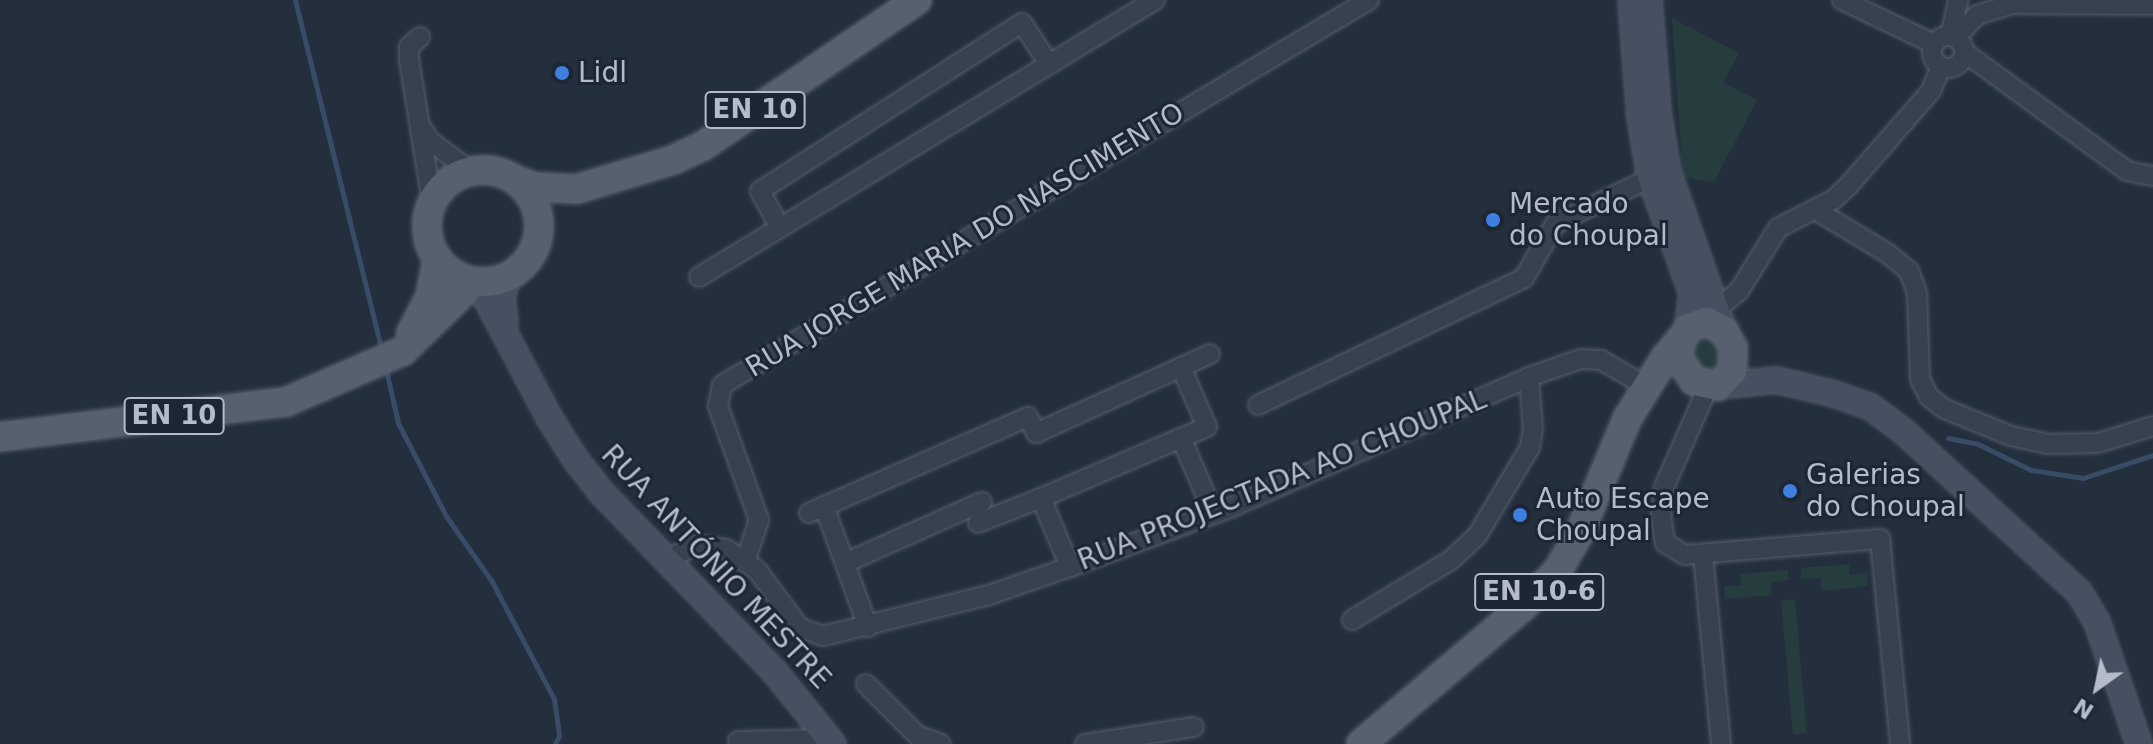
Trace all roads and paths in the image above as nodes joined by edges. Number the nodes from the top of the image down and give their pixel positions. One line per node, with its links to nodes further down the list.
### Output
1 (917, 0): 19 (main road, EN 10)
2 (1155, 0): 9 (street)
3 (1369, 0): 48 (street, RUA JORGE MARIA DO NASCIMENTO)
4 (1631, 0): 16 (street)
5 (1649, 0): 16 (street)
6 (1842, 0): 11 (street)
7 (1958, 0): 11 (street)
8 (2153, 5): 11 (street)
9 (1131, 6): 12 (street)
10 (420, 37): 14 (street)
11 (1951, 42): 13 (street); 13 (street); 17 (street)
12 (1049, 64): 23 (street); 23 (street)
13 (1941, 66): 21 (street)
14 (418, 122): 15 (street); 20 (street)
15 (471, 171): 18 (main road, EN 10); 20 (main road)
16 (1659, 174): 25 (street); 30 (street); 39 (street)
17 (2153, 176)
18 (514, 179): 19 (main road, EN 10); 22 (main road)
19 (577, 189): 22 (main road)
20 (432, 202): 24 (main road, EN 10)
21 (1814, 209): 26 (street); 40 (street)
22 (542, 227): 28 (main road)
23 (780, 228): 27 (street)
24 (437, 260): 29 (main road); 33 (main road, EN 10)
25 (1704, 275): 26 (street); 30 (street)
26 (1750, 276): 30 (street)
27 (699, 277)
28 (507, 278): 29 (main road); 31 (street, RUA ANTÓNIO MESTRE)
29 (476, 282): 31 (street, RUA ANTÓNIO MESTRE); 33 (main road, EN 10)
30 (1708, 330): 36 (street); 37 (main road); 37 (main road); 38 (main road, EN 10-6)
31 (510, 345): 49 (street, RUA ANTÓNIO MESTRE)
32 (1210, 354): 34 (street)
33 (378, 364): 41 (main road, EN 10)
34 (1181, 367): 42 (street); 50 (street)
35 (1529, 377): 38 (street, RUA PROJECTADA AO CHOUPAL); 45 (street, RUA PROJECTADA AO CHOUPAL); 52 (street)
36 (1776, 380): 37 (street); 63 (street)
37 (1706, 385): 38 (main road); 47 (street)
38 (1647, 387): 60 (main road, EN 10-6)
39 (1258, 405)
40 (2153, 426)
41 (0, 437)
42 (1181, 438): 43 (street); 45 (street)
43 (1041, 498): 46 (street); 51 (street)
44 (982, 502): 50 (street)
45 (1214, 514): 51 (street, RUA PROJECTADA AO CHOUPAL)
46 (978, 523)
47 (1703, 554): 61 (street); 62 (street)
48 (746, 559): 49 (street, RUA PROJECTADA AO CHOUPAL); 53 (street, RUA PROJECTADA AO CHOUPAL)
49 (666, 560): 57 (street, RUA ANTÓNIO MESTRE)
50 (845, 563): 53 (street)
51 (1070, 567): 53 (street, RUA PROJECTADA AO CHOUPAL)
52 (1352, 620)
53 (868, 627)
54 (866, 684): 58 (street)
55 (1194, 727): 59 (street)
56 (738, 741): 57 (street)
57 (832, 742)
58 (941, 744)
59 (1085, 744)
60 (1361, 744)
61 (1721, 744)
62 (1900, 744)
63 (2139, 744)

